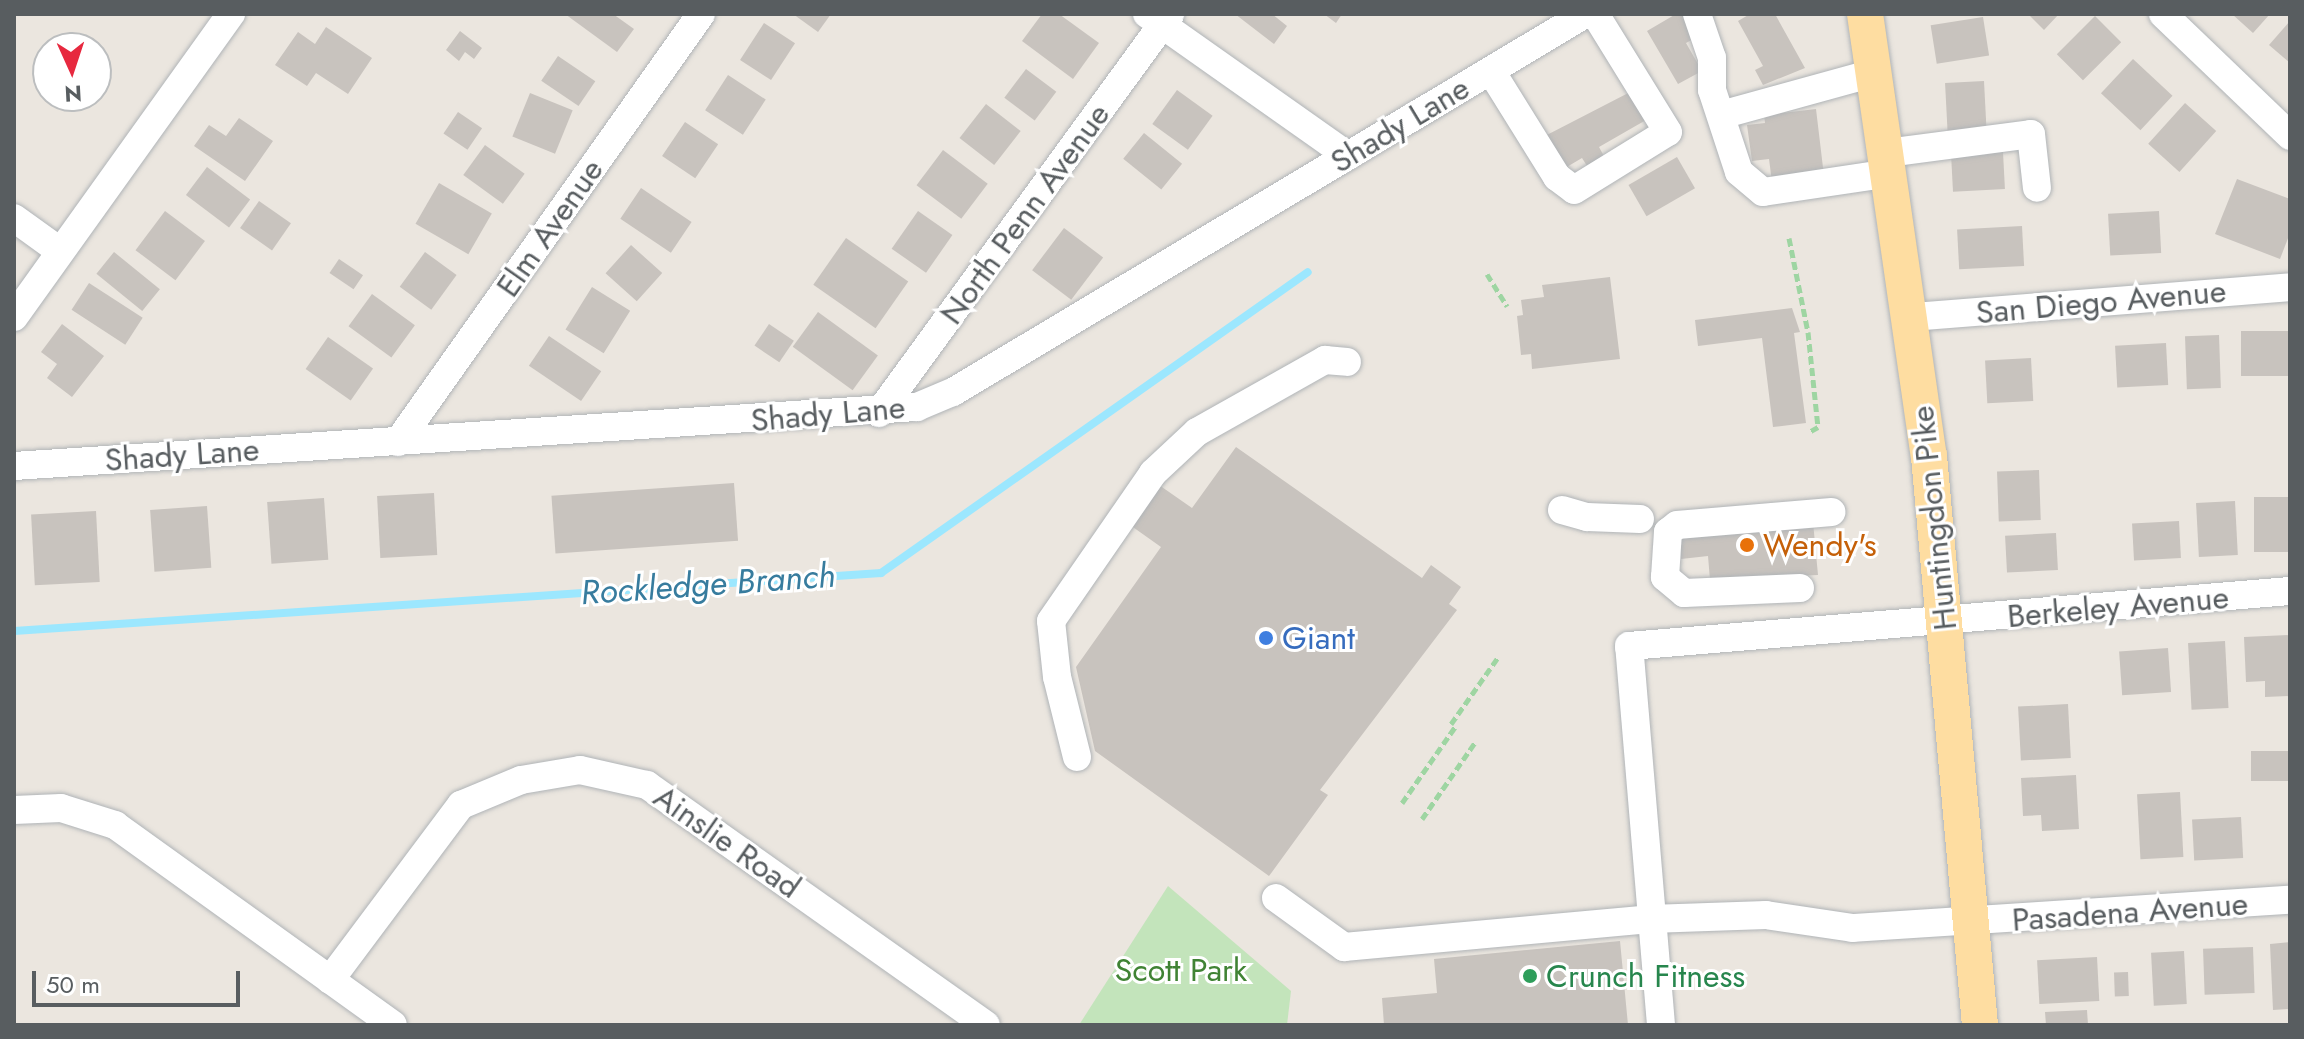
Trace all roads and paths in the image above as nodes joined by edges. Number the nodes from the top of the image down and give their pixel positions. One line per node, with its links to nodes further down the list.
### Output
1 (231, 14): 18 (street)
2 (701, 14): 27 (street, Elm Avenue)
3 (1585, 14): 9 (street, Shady Lane)
4 (1595, 14): 9 (street)
5 (1697, 14): 11 (street)
6 (1865, 14): 10 (main road, Huntingdon Pike)
7 (2163, 14): 12 (street)
8 (1160, 18): 13 (street); 25 (street, North Penn Avenue)
9 (1491, 71): 13 (street, Shady Lane)
10 (1874, 73): 11 (street); 14 (main road, Huntingdon Pike)
11 (1721, 115): 14 (street)
12 (2290, 136)
13 (1348, 156): 25 (street, Shady Lane)
14 (1888, 163): 15 (street); 23 (main road, Huntingdon Pike)
15 (2037, 188)
16 (14, 218): 18 (street)
17 (1789, 238): 26 (path)
18 (60, 251): 22 (street)
19 (1487, 274): 21 (path)
20 (2290, 287): 23 (street, San Diego Avenue)
21 (1507, 306)
22 (14, 317)
23 (1912, 317): 34 (main road, Huntingdon Pike)
24 (1347, 362): 37 (street)
25 (879, 413): 27 (street, Shady Lane)
26 (1809, 432)
27 (398, 442): 28 (street, Shady Lane)
28 (14, 466)
29 (1562, 510): 31 (street)
30 (1831, 512): 32 (street)
31 (1640, 519)
32 (1800, 588)
33 (2290, 591): 34 (street, Berkeley Avenue)
34 (1945, 622): 43 (street, Berkeley Avenue); 44 (main road, Huntingdon Pike)
35 (1499, 656): 38 (path)
36 (1476, 741): 40 (path)
37 (1077, 757)
38 (1402, 803)
39 (14, 810): 45 (street)
40 (1422, 819)
41 (1276, 898): 43 (street, Pasadena Avenue)
42 (2290, 900): 44 (street, Pasadena Avenue)
43 (1650, 919): 44 (street, Pasadena Avenue); 48 (street)
44 (1969, 923): 49 (main road, Huntingdon Pike)
45 (330, 980): 46 (street); 47 (street, Ainslie Road)
46 (393, 1025)
47 (986, 1025)
48 (1661, 1025)
49 (1980, 1025)

